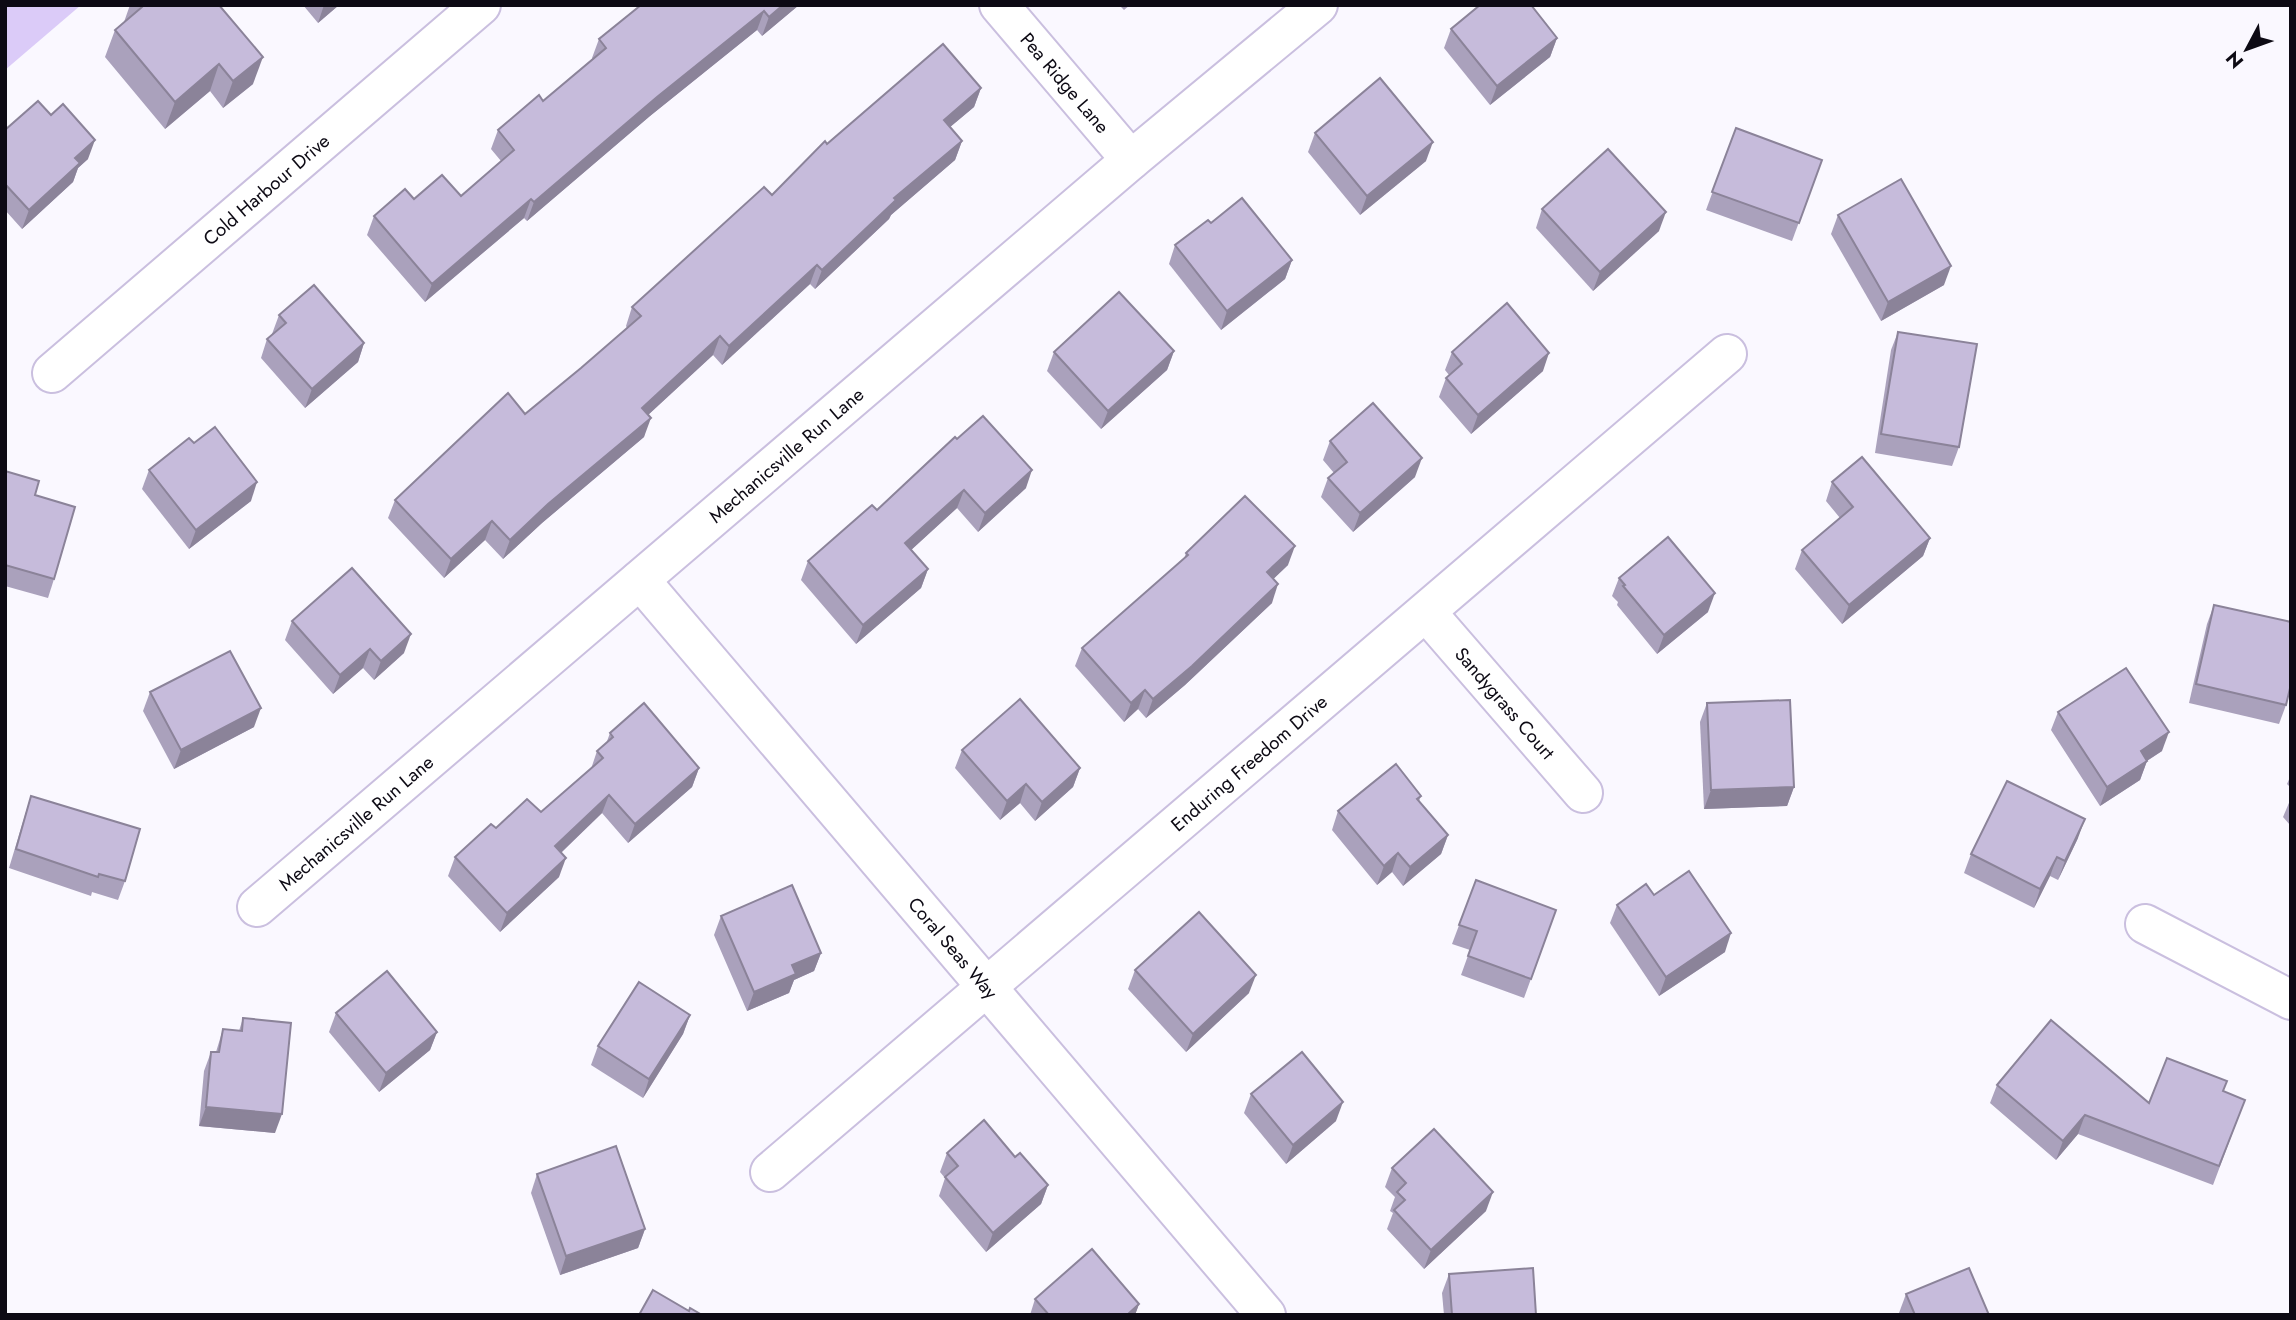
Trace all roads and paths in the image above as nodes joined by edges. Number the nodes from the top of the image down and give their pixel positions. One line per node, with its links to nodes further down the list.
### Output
1 (481, 5): 6 (street, Cold Harbour Drive)
2 (999, 5): 4 (street, Pea Ridge Lane)
3 (1318, 5): 4 (street, Mechanicsville Run Lane)
4 (1131, 160): 7 (street, Mechanicsville Run Lane)
5 (1727, 354): 8 (street, Enduring Freedom Drive)
6 (52, 373)
7 (640, 580): 10 (street, Mechanicsville Run Lane); 12 (street, Coral Seas Way)
8 (1427, 613): 9 (street, Sandygrass Court); 12 (street, Enduring Freedom Drive)
9 (1583, 793)
10 (257, 907)
11 (2145, 924): 13 (street)
12 (987, 988): 14 (street, Enduring Freedom Drive); 15 (street, Coral Seas Way)
13 (2291, 1000)
14 (770, 1172)
15 (1266, 1315)

